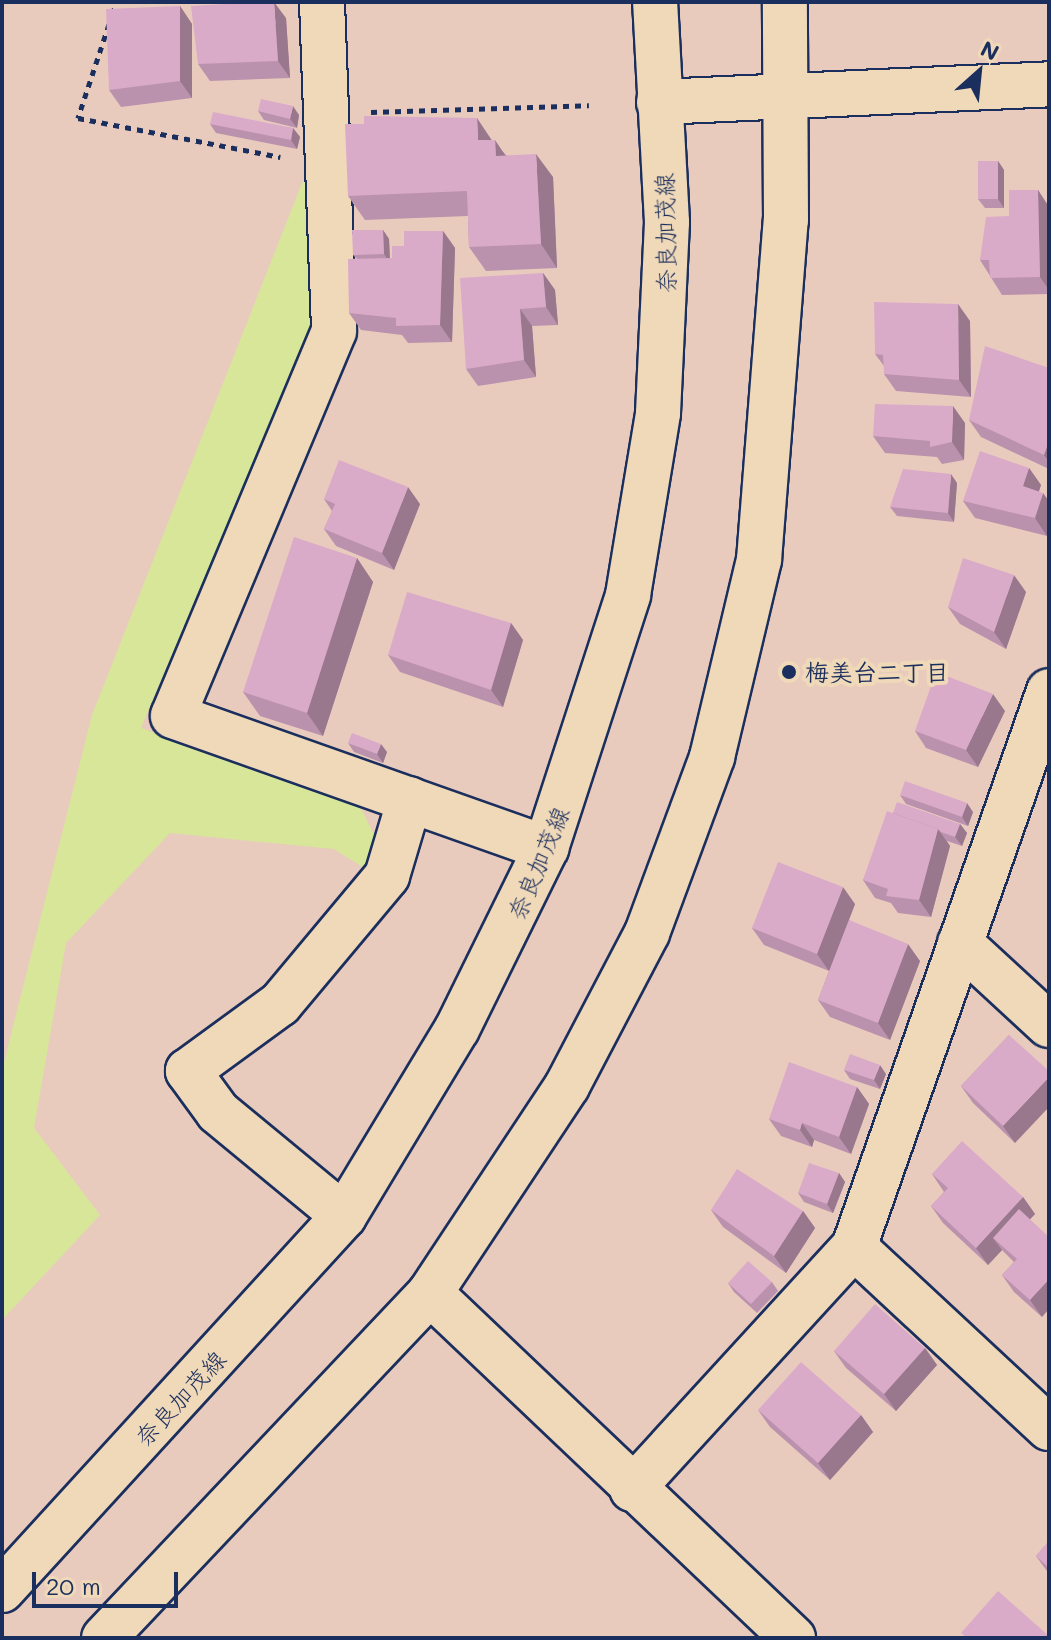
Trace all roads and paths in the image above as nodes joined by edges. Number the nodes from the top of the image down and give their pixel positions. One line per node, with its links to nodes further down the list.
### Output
1 (117, 2): 10 (path)
2 (322, 2): 9 (main road)
3 (655, 2): 7 (main road, 奈良加茂線)
4 (785, 2): 6 (main road)
5 (1049, 84): 6 (main road)
6 (789, 100): 7 (main road); 18 (main road)
7 (659, 102): 13 (main road, 奈良加茂線)
8 (589, 105): 9 (path)
9 (326, 114): 10 (main road)
10 (328, 167): 12 (main road)
11 (1049, 691): 14 (main road)
12 (410, 799): 13 (main road); 16 (main road)
13 (546, 848): 16 (main road, 奈良加茂線)
14 (960, 943): 15 (main road); 17 (main road)
15 (1049, 1025)
16 (344, 1216): 21 (main road, 奈良加茂線)
17 (854, 1247): 19 (main road); 20 (main road)
18 (430, 1293): 20 (main road); 22 (main road)
19 (1049, 1428)
20 (632, 1489): 23 (main road)
21 (2, 1590)
22 (104, 1638)
23 (793, 1638)

